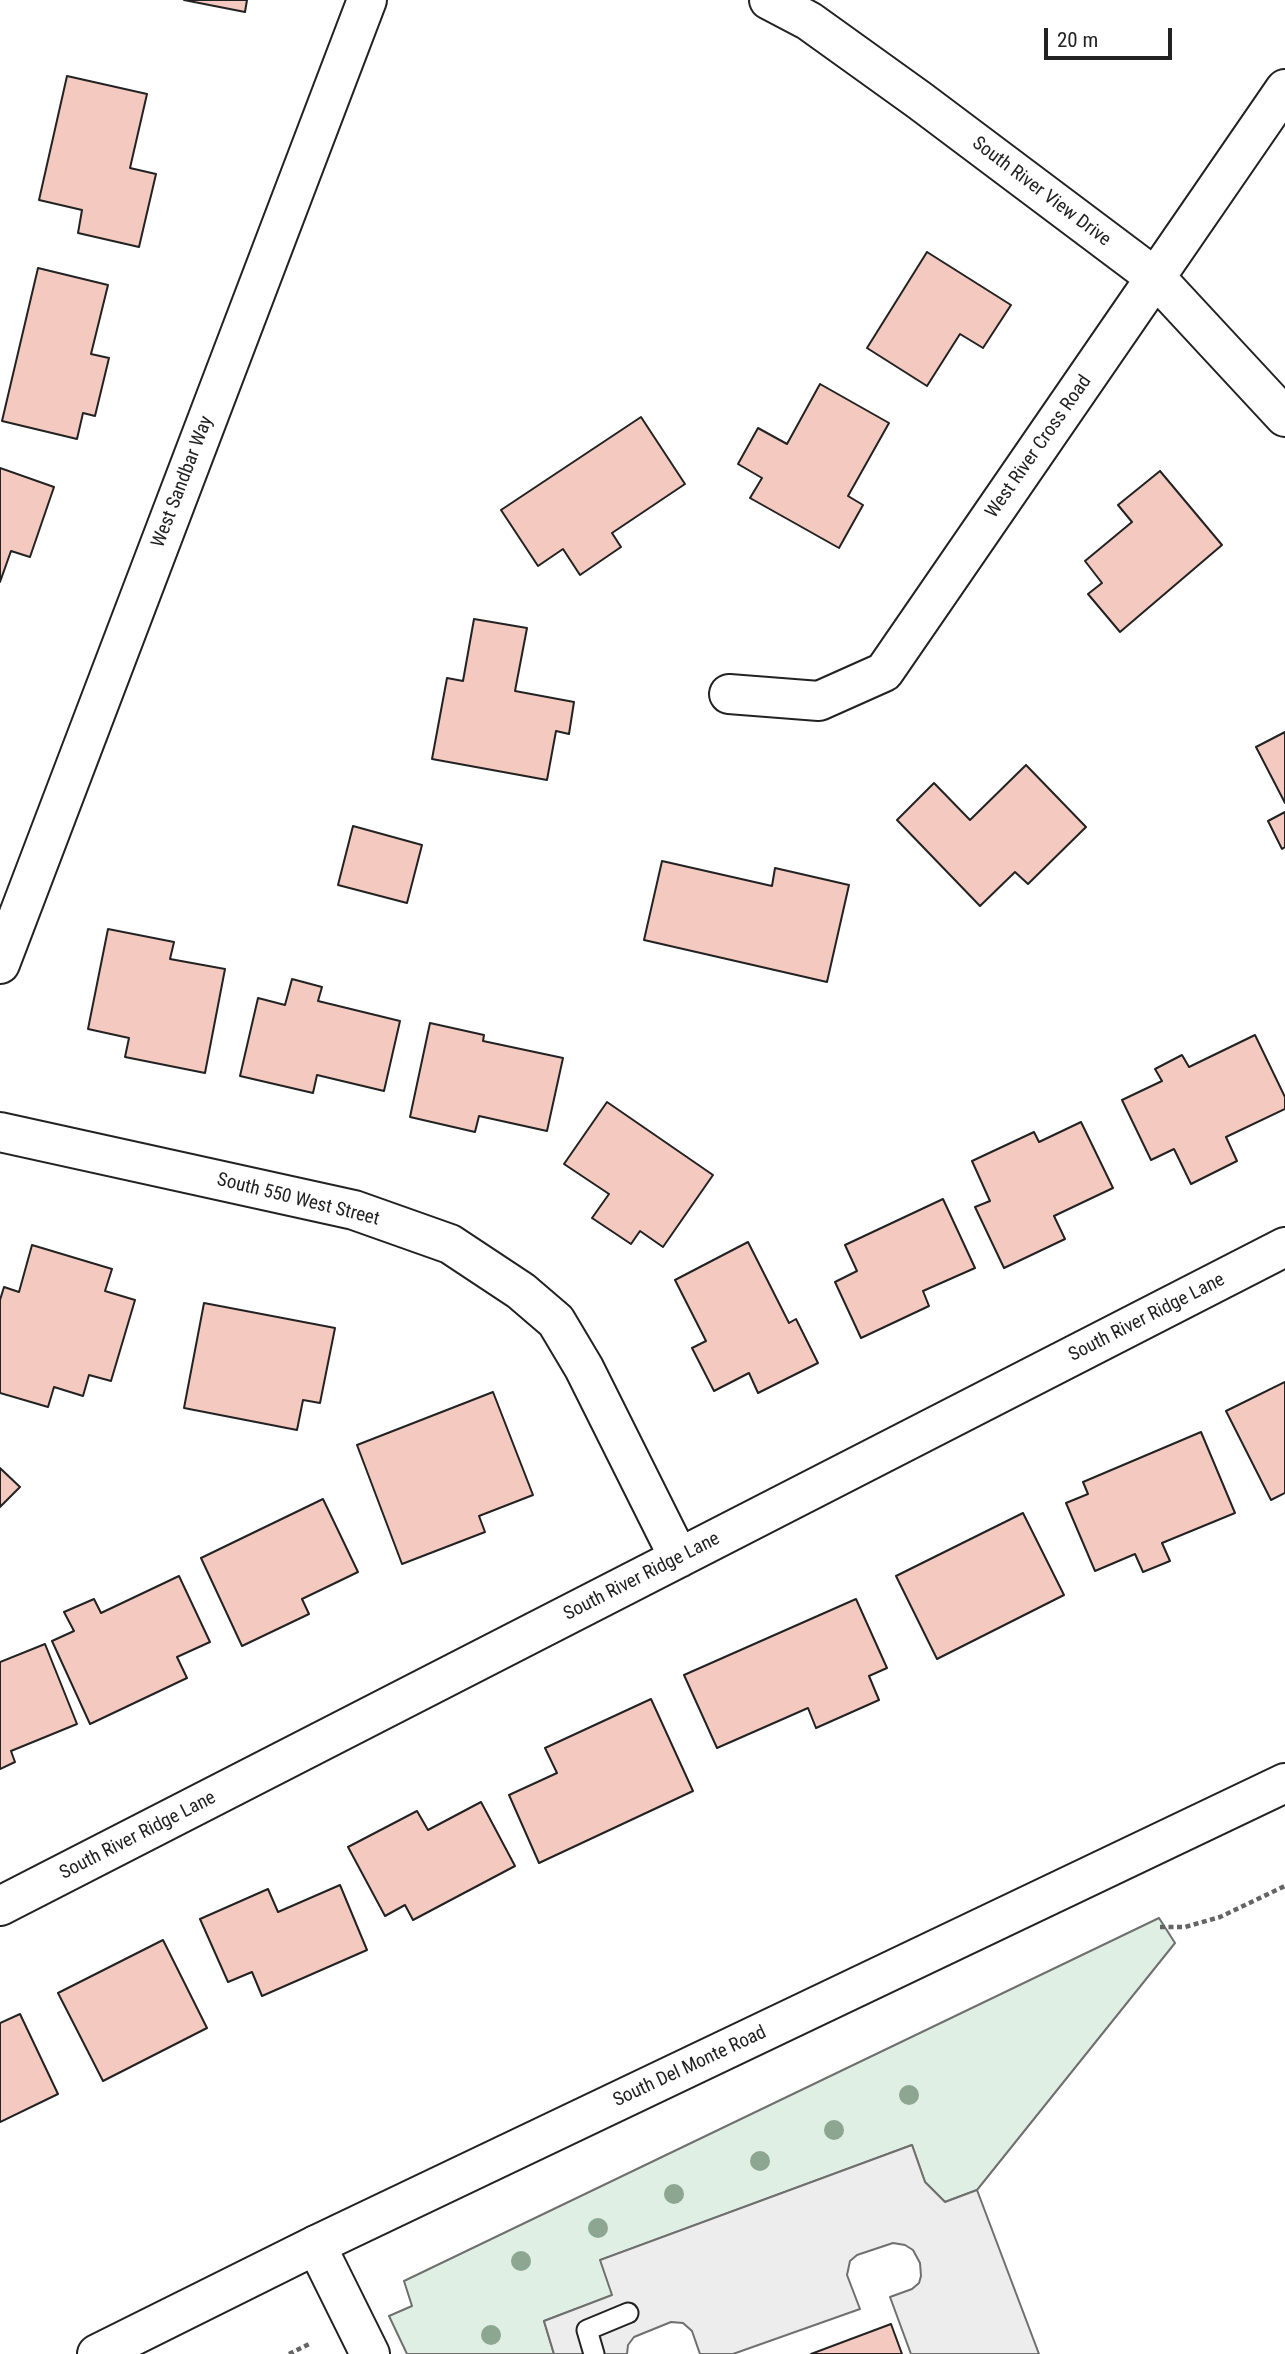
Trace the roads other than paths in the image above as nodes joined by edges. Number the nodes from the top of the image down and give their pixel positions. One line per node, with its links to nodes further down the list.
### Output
1 (367, 0): 7 (street, West Sandbar Way)
2 (769, 0): 4 (street, South River View Drive)
3 (1285, 89): 4 (street, West River Cross Road)
4 (1156, 278): 5 (street, South River View Drive); 6 (street, West River Cross Road)
5 (1285, 417)
6 (729, 694)
7 (0, 964)
8 (0, 1132): 10 (street, South 550 West Street)
9 (1285, 1247): 10 (street, South River Ridge Lane)
10 (679, 1558): 12 (street, South River Ridge Lane)
11 (1285, 1783): 13 (street, South Del Monte Road)
12 (0, 1906)
13 (316, 2245): 15 (street, South Del Monte Road); 16 (street)
14 (628, 2313): 17 (lane)
15 (97, 2354)
16 (370, 2354)
17 (594, 2354)

